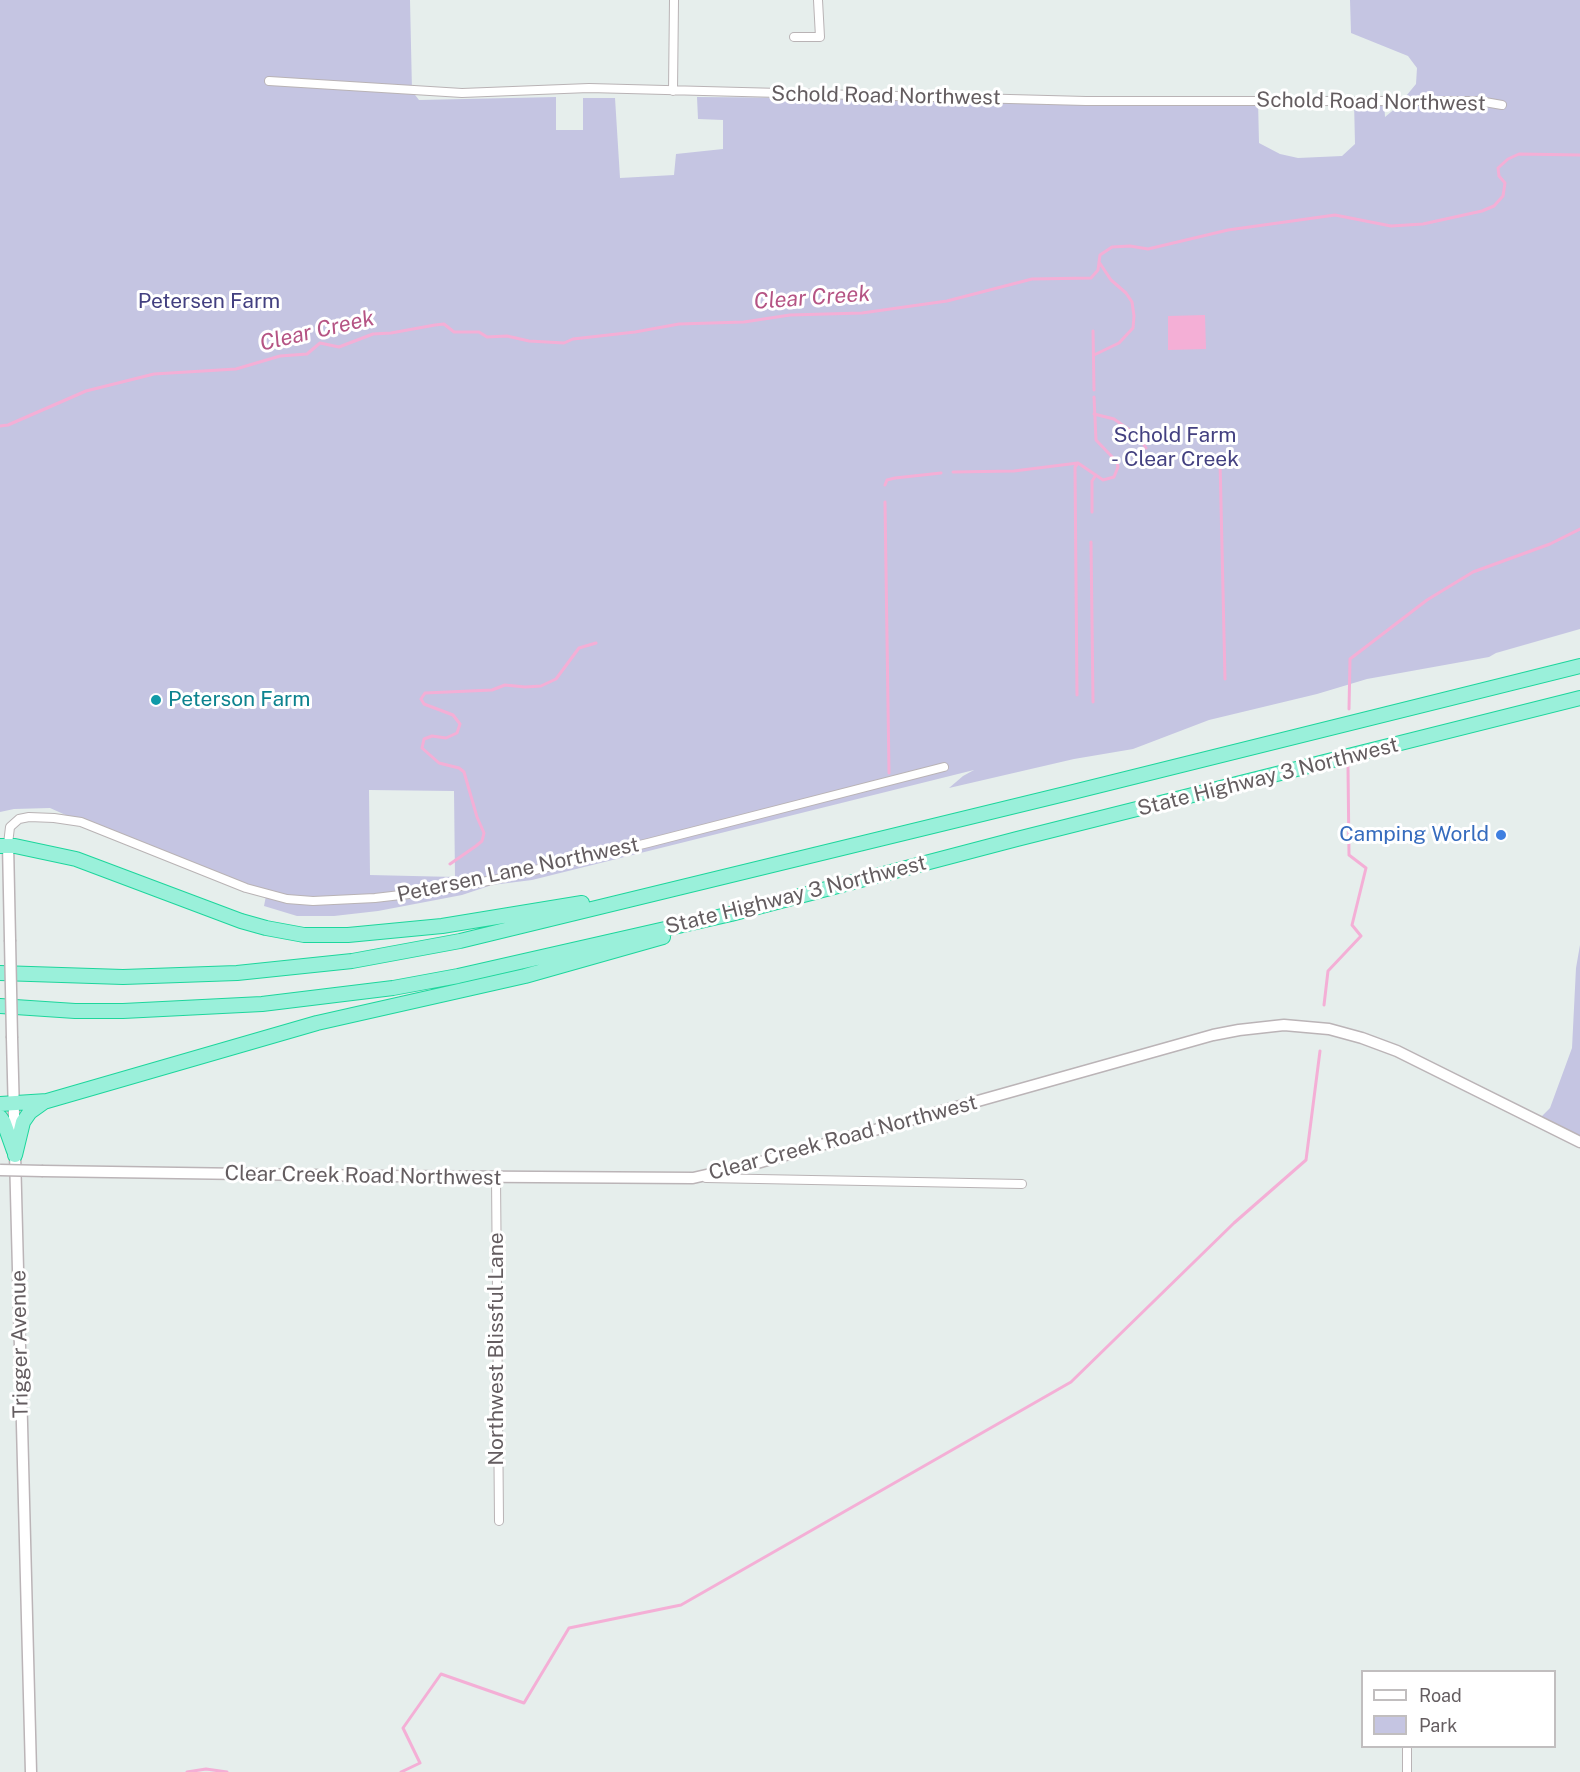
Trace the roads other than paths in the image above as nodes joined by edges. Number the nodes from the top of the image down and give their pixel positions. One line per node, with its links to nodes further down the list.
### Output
1 (674, 0): 5 (street)
2 (818, 0): 3 (street)
3 (794, 37)
4 (269, 81): 5 (street, Schold Road Northwest)
5 (673, 91): 6 (street, Schold Road Northwest)
6 (1502, 105)
7 (1580, 666): 11 (highway, State Highway 3 Northwest)
8 (1580, 698): 12 (highway, State Highway 3 Northwest)
9 (944, 767): 10 (street, Petersen Lane Northwest)
10 (4, 845): 11 (highway); 16 (main road, Trigger Avenue, bridge)
11 (673, 889): 13 (highway, State Highway 3 Northwest)
12 (731, 914): 14 (highway, State Highway 3 Northwest); 15 (highway)
13 (0, 973)
14 (0, 1006)
15 (46, 1101): 16 (highway); 19 (highway)
16 (7, 1104): 19 (main road, Trigger Avenue)
17 (0, 1117): 19 (highway)
18 (1580, 1142): 22 (main road, Clear Creek Road Northwest)
19 (15, 1155): 26 (main road, Trigger Avenue)
20 (0, 1170): 21 (main road, Clear Creek Road Northwest, bridge)
21 (496, 1178): 22 (main road, Clear Creek Road Northwest); 24 (street, Northwest Blissful Lane)
22 (693, 1178): 23 (street)
23 (1022, 1184)
24 (499, 1521)
25 (1407, 1749): 27 (street)
26 (31, 1772)
27 (1407, 1772)

